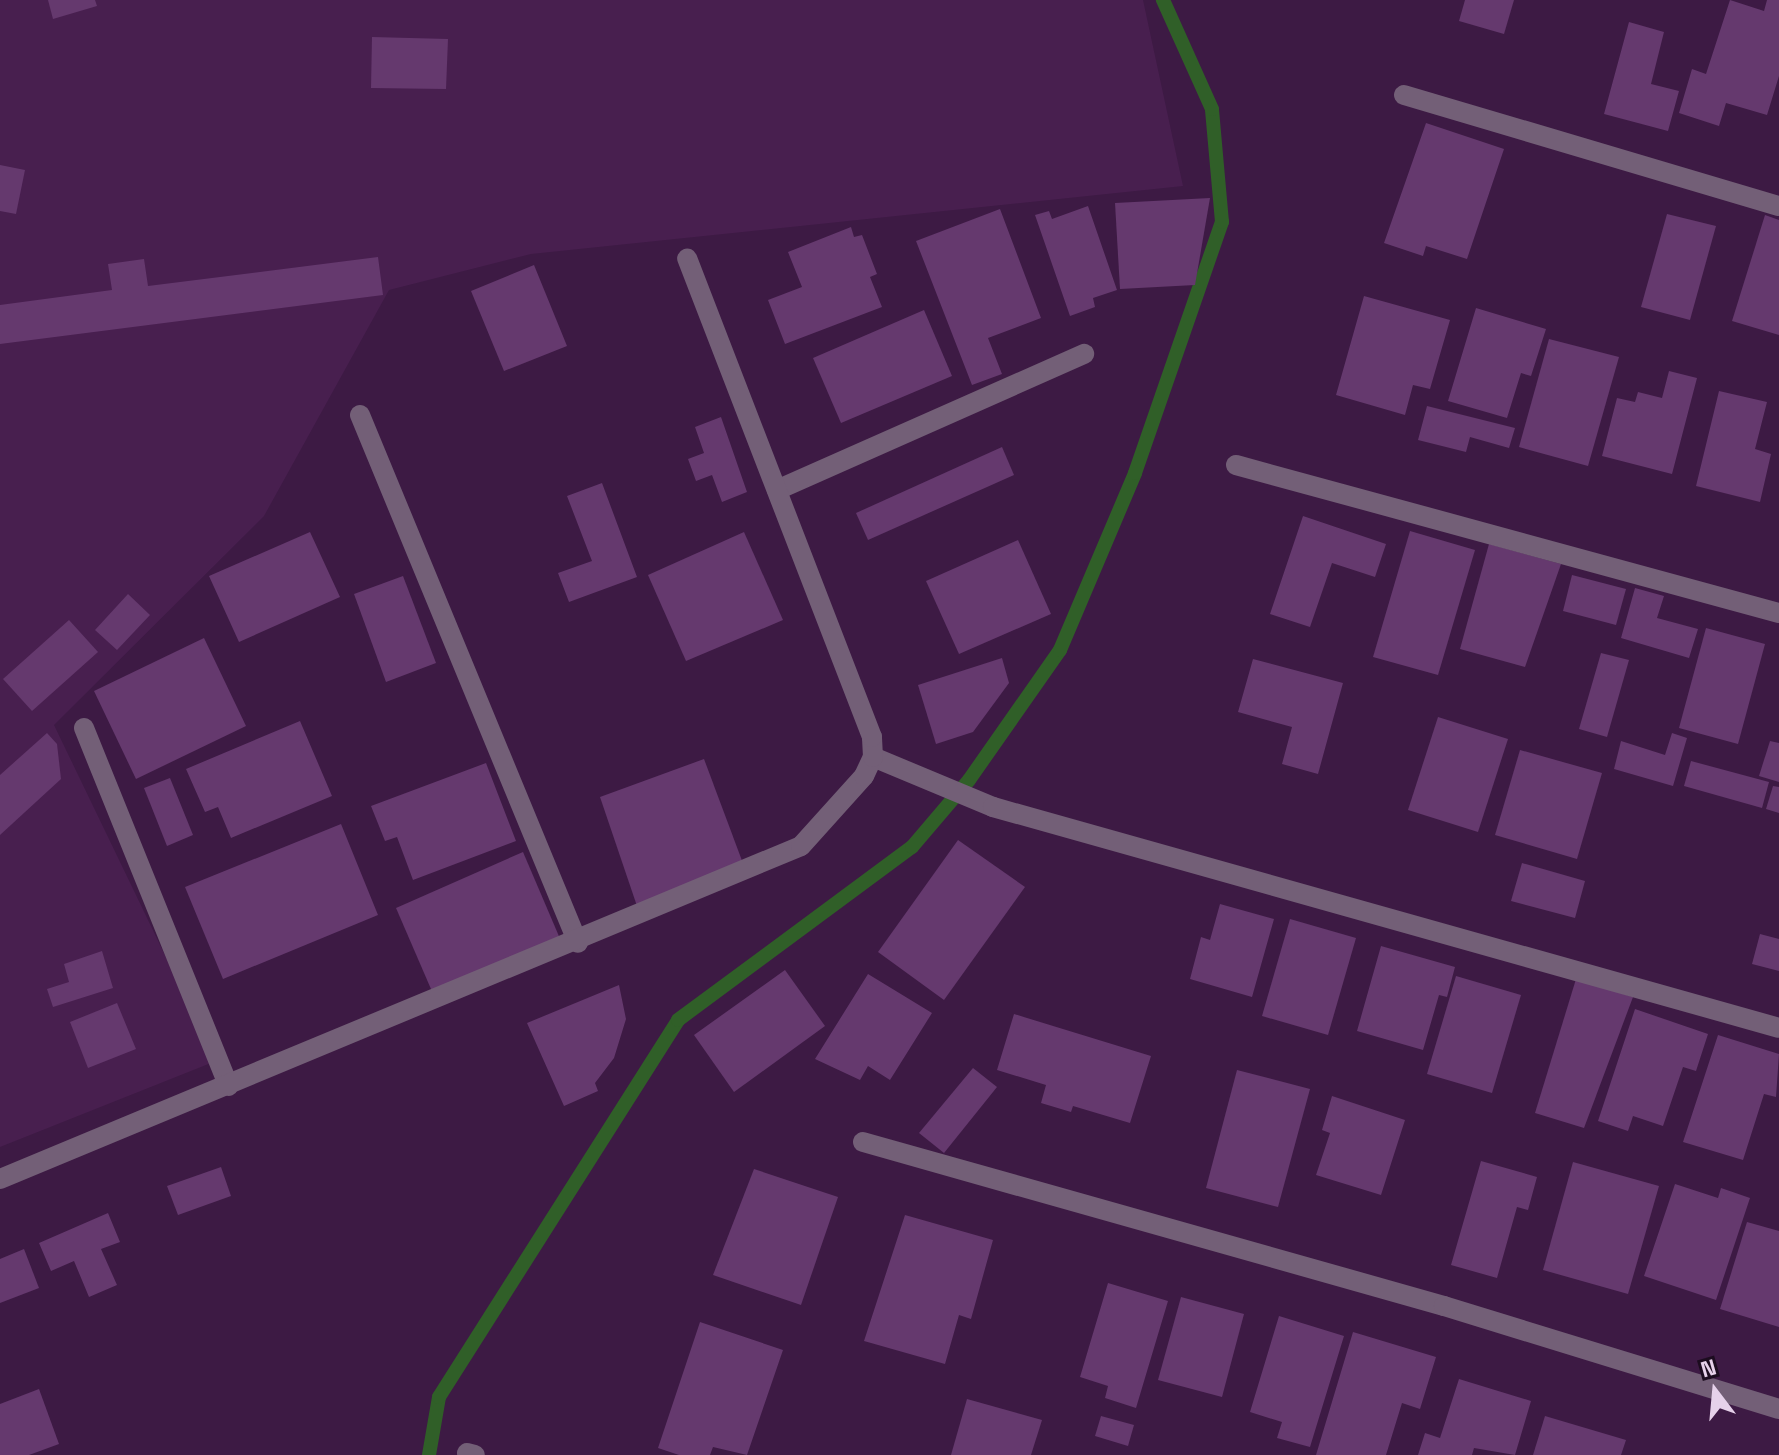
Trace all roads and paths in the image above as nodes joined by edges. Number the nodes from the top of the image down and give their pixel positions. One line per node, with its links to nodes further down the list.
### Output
1 (1404, 95): 2 (street)
2 (1779, 206)
3 (687, 258): 7 (street)
4 (1084, 354): 7 (street)
5 (360, 415): 11 (street)
6 (1236, 465): 8 (street)
7 (777, 490): 10 (street)
8 (1779, 613)
9 (84, 728): 13 (street)
10 (873, 757): 11 (street); 12 (street)
11 (578, 943): 13 (street)
12 (1779, 1028)
13 (229, 1086): 15 (street)
14 (863, 1142): 16 (street)
15 (0, 1179)
16 (1779, 1409)

